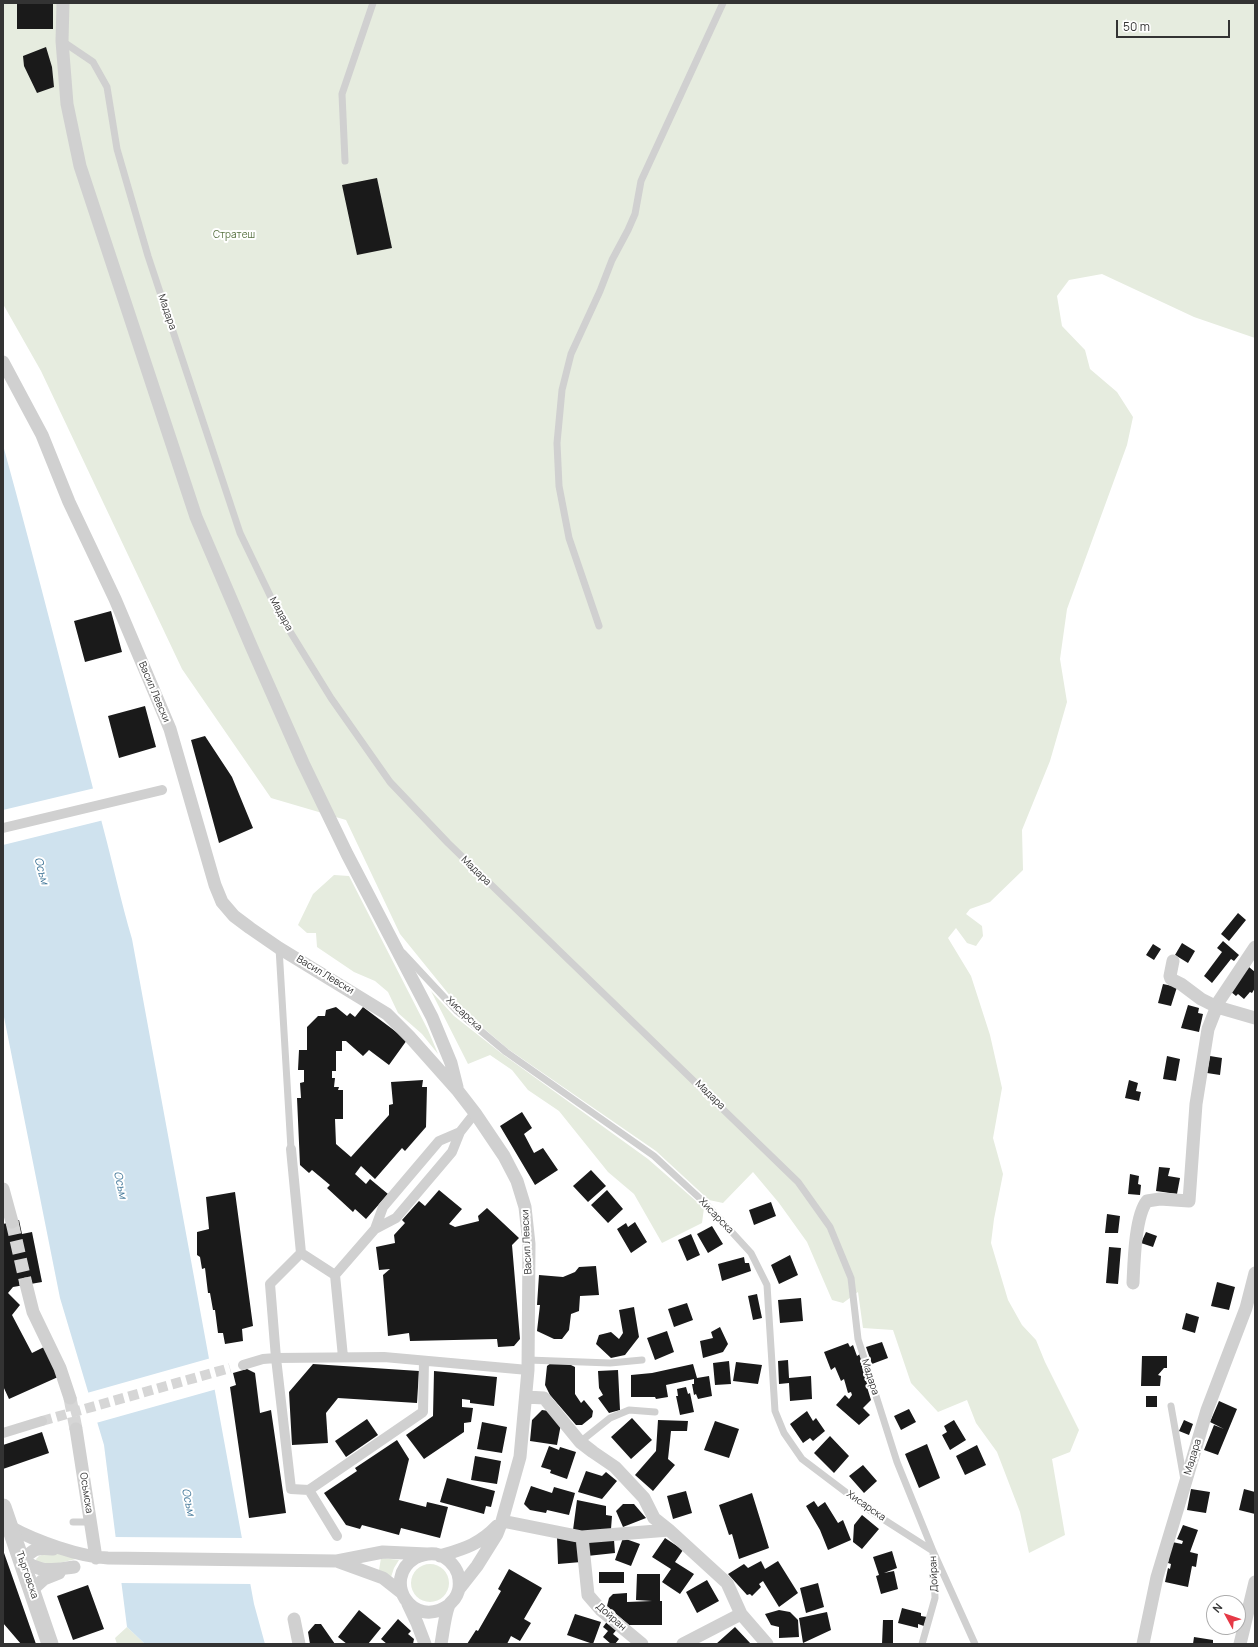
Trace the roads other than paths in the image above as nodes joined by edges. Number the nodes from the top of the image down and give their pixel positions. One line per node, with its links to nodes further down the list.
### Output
1 (63, 3): 4 (street)
2 (373, 3): 5 (lane)
3 (723, 3): 7 (lane)
4 (62, 41): 10 (street); 53 (lane, Мадара)
5 (344, 161)
6 (3, 362): 12 (street, Васил Левски)
7 (599, 626)
8 (162, 790): 9 (street)
9 (3, 828)
10 (391, 939): 16 (street); 53 (lane, Хисарска)
11 (1255, 947): 14 (street)
12 (279, 948): 16 (street, Васил Левски); 19 (lane)
13 (1173, 961): 14 (street)
14 (1217, 1007): 15 (street); 26 (street)
15 (1255, 1018)
16 (458, 1091): 17 (street, Васил Левски)
17 (475, 1113): 18 (street); 33 (street, Васил Левски)
18 (460, 1132): 22 (street); 22 (street)
19 (292, 1149): 23 (street)
20 (3, 1189): 21 (street)
21 (12, 1222)
22 (375, 1229): 25 (street)
23 (301, 1253): 25 (street); 29 (street)
24 (1255, 1273): 42 (street, Мадара)
25 (335, 1275): 28 (street)
26 (1133, 1282)
27 (26, 1284): 35 (street)
28 (343, 1357): 29 (street); 31 (street)
29 (276, 1358): 32 (street); 43 (street)
30 (642, 1360): 33 (lane)
31 (424, 1361): 33 (street); 43 (street)
32 (243, 1365)
33 (528, 1365): 34 (street, Васил Левски)
34 (526, 1397): 41 (street); 45 (street, Васил Левски)
35 (70, 1398)
36 (1171, 1406): 42 (lane)
37 (655, 1412): 41 (lane)
38 (42, 1421): 40 (street)
39 (76, 1429): 47 (street, Осъмска)
40 (3, 1433)
41 (580, 1442): 49 (street)
42 (1185, 1484): 75 (street, Мадара)
43 (309, 1490): 50 (street)
44 (3, 1507): 48 (street, Търговска)
45 (502, 1521): 51 (street); 54 (street); 60 (street, Васил Левски)
46 (73, 1522): 47 (lane)
47 (90, 1522): 55 (street, Осъмска)
48 (10, 1527): 52 (street); 56 (street, Търговска)
49 (669, 1530): 51 (street); 64 (street)
50 (337, 1536)
51 (582, 1537): 70 (street, Дойран)
52 (72, 1551): 55 (street); 56 (street)
53 (933, 1551): 73 (lane, Дойран); 74 (lane, Мадара)
54 (433, 1555): 57 (street); 60 (street); 62 (street)
55 (102, 1558): 57 (street); 58 (street)
56 (23, 1561): 58 (street); 61 (street, Търговска)
57 (337, 1561): 62 (street)
58 (74, 1567): 61 (street)
59 (1255, 1582): 76 (street)
60 (459, 1589): 63 (street)
61 (33, 1590): 66 (street, Търговска)
62 (404, 1597): 63 (street); 68 (street)
63 (450, 1605): 69 (street)
64 (741, 1614): 71 (street); 72 (street)
65 (294, 1619): 67 (street)
66 (50, 1644)
67 (299, 1644)
68 (425, 1644)
69 (441, 1644)
70 (642, 1644)
71 (683, 1644)
72 (767, 1644)
73 (922, 1644)
74 (974, 1644)
75 (1143, 1644)
76 (1240, 1644)

